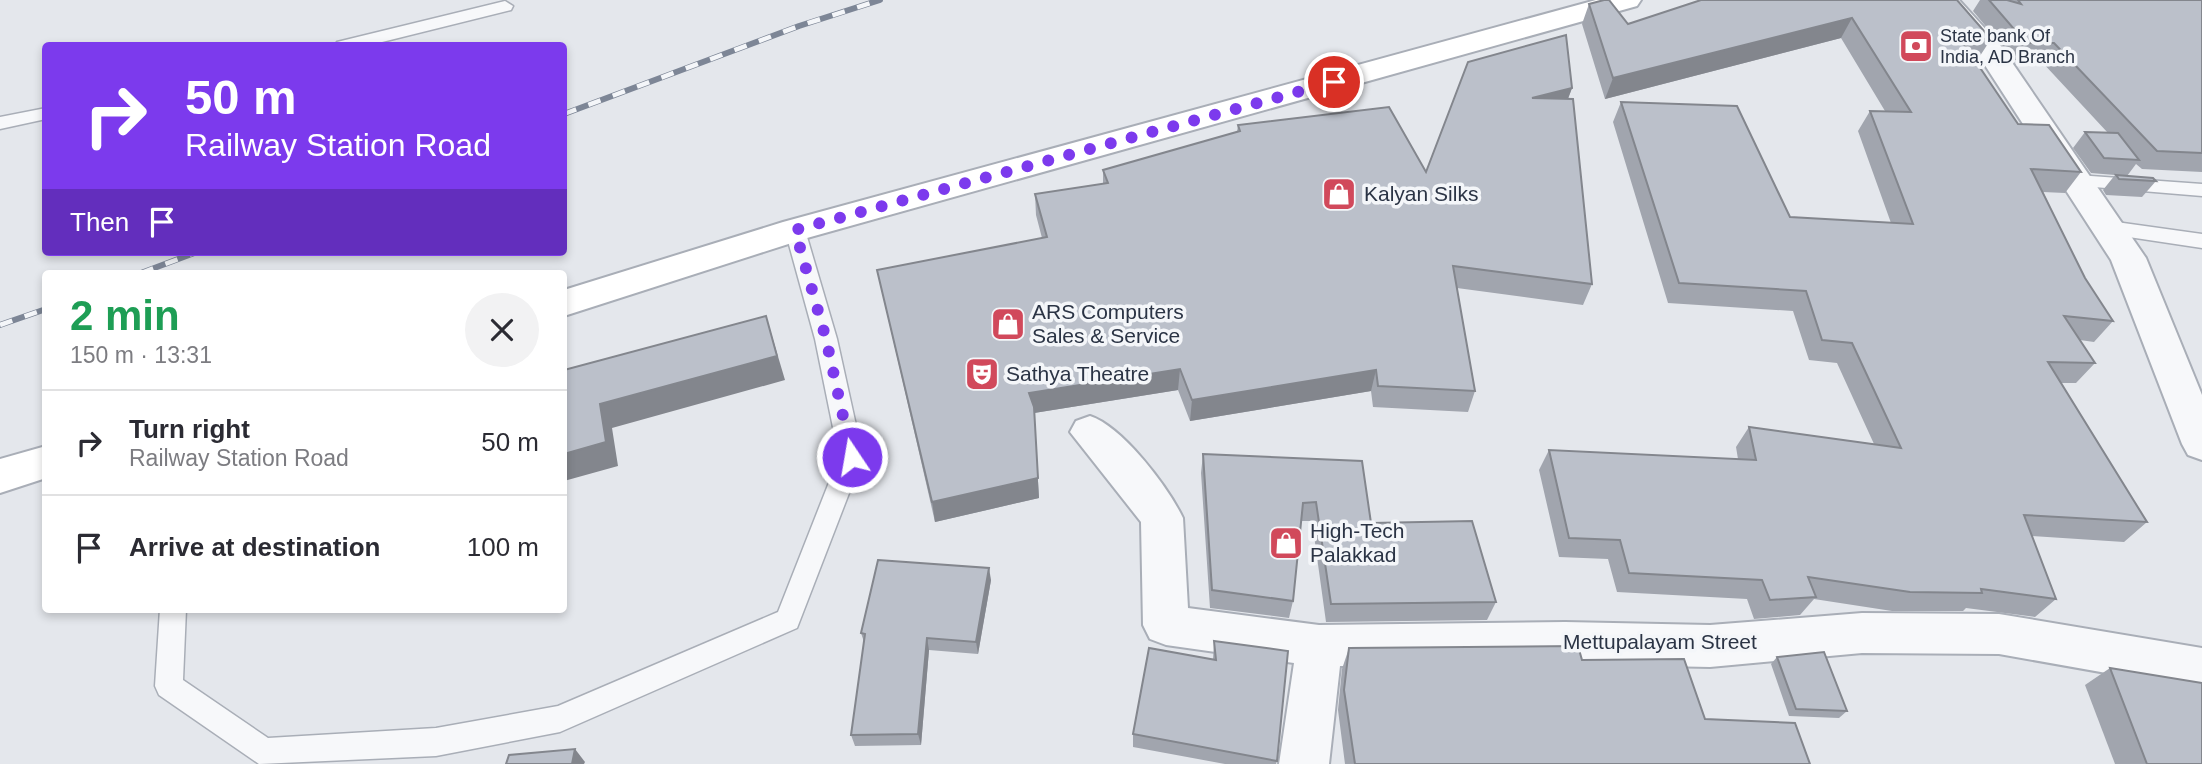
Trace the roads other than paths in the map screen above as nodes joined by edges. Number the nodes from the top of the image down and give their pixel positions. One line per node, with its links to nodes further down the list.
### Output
1 (1628, 0): 10 (street)
2 (1944, 0): 7 (street)
3 (505, 6): 4 (lane)
4 (359, 42)
5 (42, 114): 6 (lane)
6 (0, 123)
7 (2077, 181): 8 (lane); 9 (street)
8 (2202, 190)
9 (2109, 228): 11 (lane); 13 (street)
10 (795, 230): 12 (street); 18 (lane)
11 (2202, 241)
12 (567, 302)
13 (2196, 413): 15 (street)
14 (1090, 432): 19 (street, Mettupalayam Street)
15 (2202, 444)
16 (42, 463): 17 (street)
17 (0, 475)
18 (173, 613)
19 (1319, 646): 20 (street, Mettupalayam Street); 21 (street)
20 (2202, 669)
21 (1304, 764)

